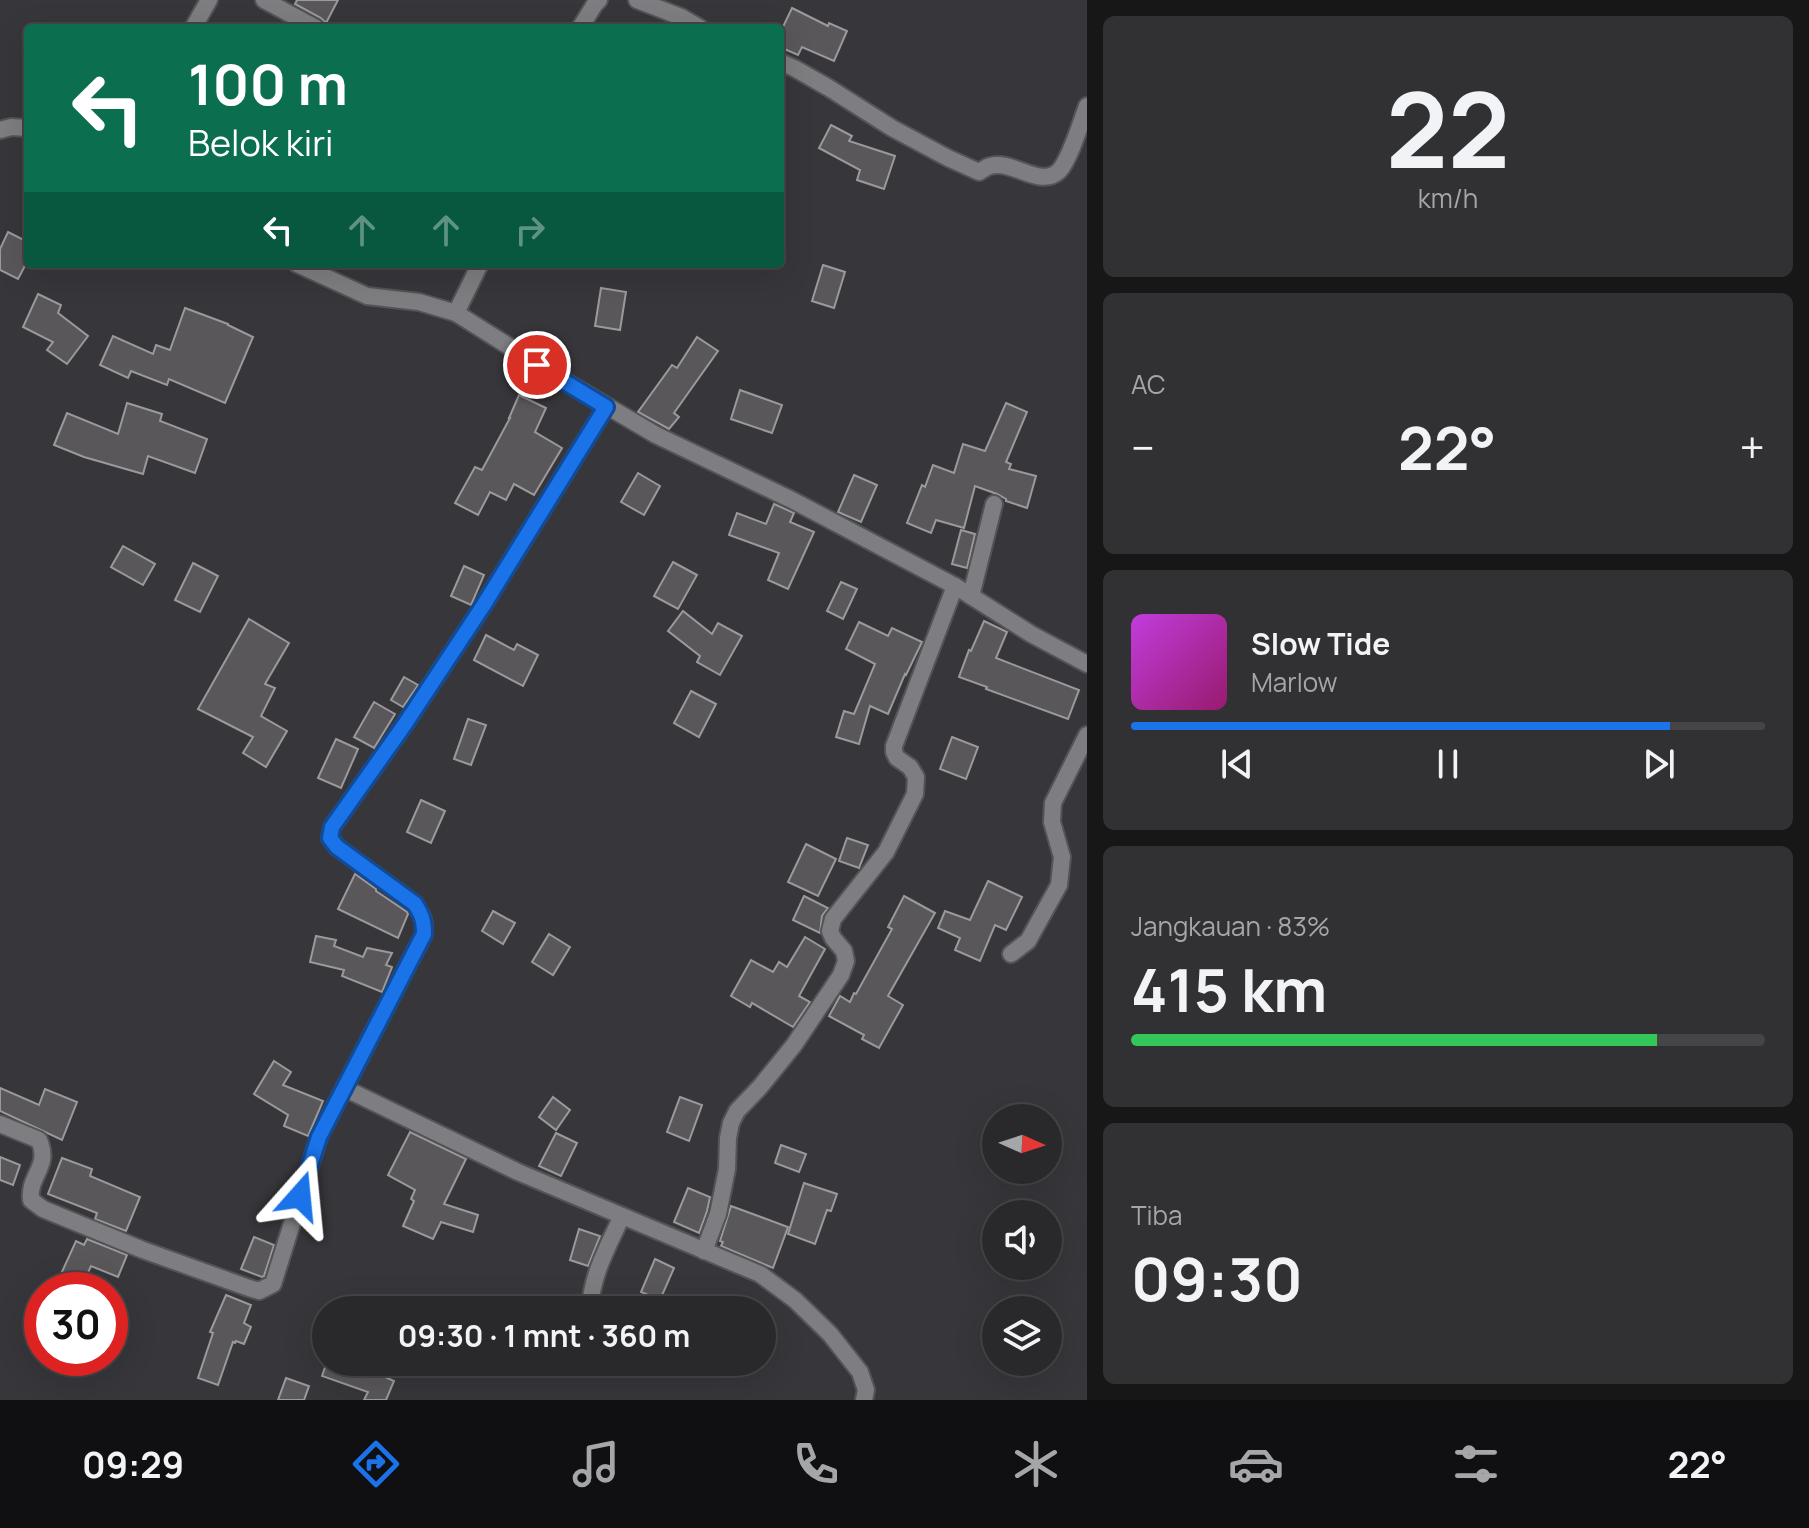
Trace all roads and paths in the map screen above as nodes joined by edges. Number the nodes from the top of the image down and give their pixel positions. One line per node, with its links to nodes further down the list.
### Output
1 (209, 0): 5 (street)
2 (264, 0): 6 (street)
3 (599, 0): 7 (street)
4 (637, 0): 8 (street)
5 (195, 24)
6 (309, 24)
7 (583, 24)
8 (693, 24)
9 (784, 64): 10 (street)
10 (1087, 106)
11 (24, 128): 12 (street)
12 (0, 130)
13 (306, 268): 15 (street)
14 (478, 268): 15 (street)
15 (456, 313): 16 (street)
16 (606, 407): 18 (street); 23 (street)
17 (994, 504): 19 (street)
18 (955, 586): 19 (street); 26 (street)
19 (971, 596): 20 (street)
20 (1087, 664)
21 (1087, 735): 22 (street)
22 (1011, 954)
23 (344, 1088): 24 (street); 25 (street)
24 (0, 1124)
25 (622, 1216): 26 (street); 27 (street)
26 (704, 1251): 28 (street)
27 (590, 1296)
28 (864, 1400)

